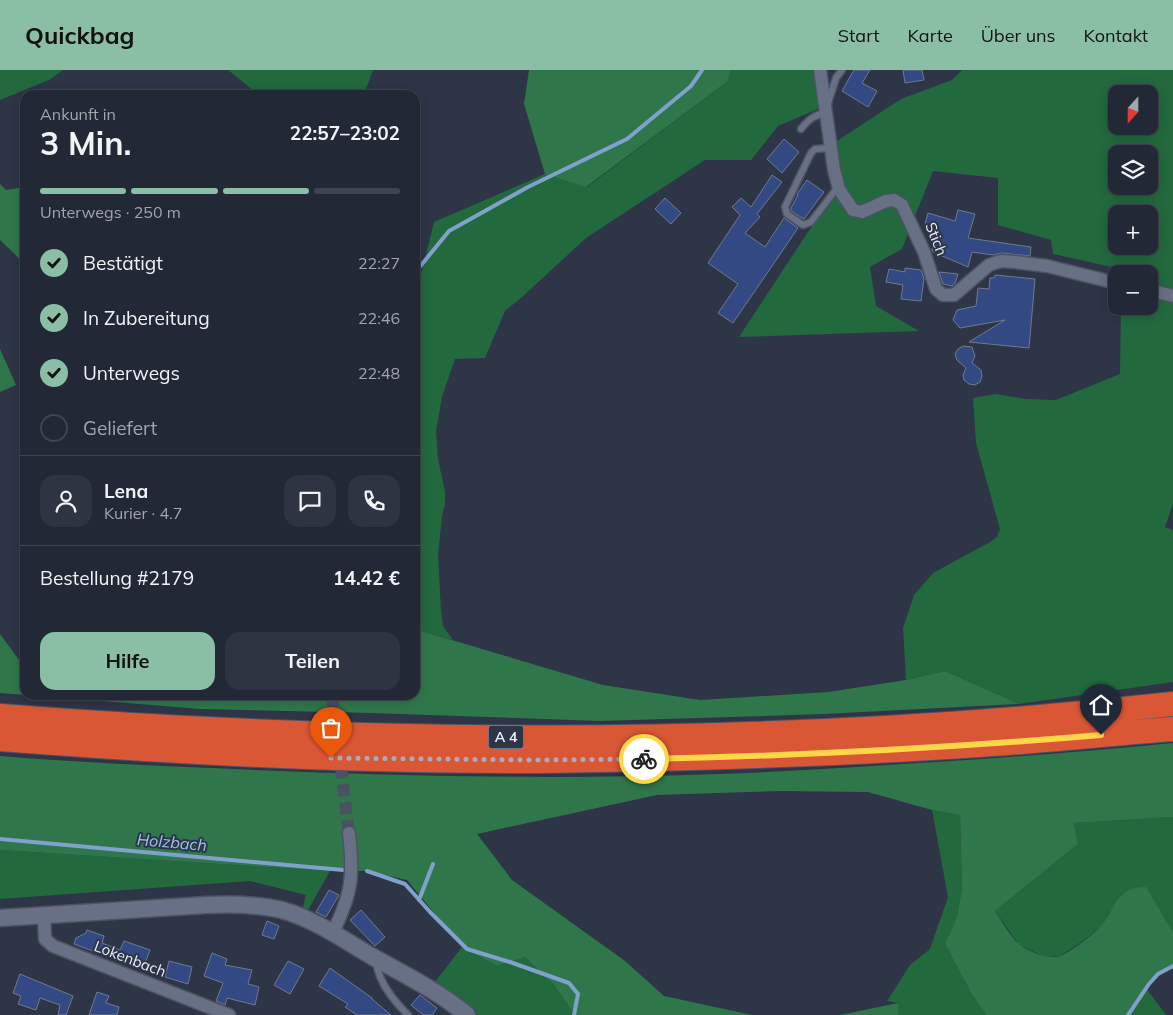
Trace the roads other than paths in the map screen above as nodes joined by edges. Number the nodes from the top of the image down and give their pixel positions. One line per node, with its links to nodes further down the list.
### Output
1 (820, 70): 3 (street, Stich)
2 (842, 70): 3 (lane)
3 (826, 111): 4 (lane); 5 (street, Stich)
4 (801, 129)
5 (832, 148): 6 (street, Stich); 6 (lane)
6 (838, 186): 7 (street, Stich)
7 (1108, 281)
8 (1158, 292): 9 (street)
9 (1173, 296)
10 (1173, 704): 11 (highway, A 4)
11 (0, 716)
12 (1173, 728): 13 (highway, A 4)
13 (0, 739)
14 (349, 833): 17 (street)
15 (44, 915): 16 (street); 17 (street); 19 (street, Lokenbach)
16 (0, 918)
17 (332, 934): 18 (street)
18 (380, 961): 20 (lane); 21 (street)
19 (229, 1015)
20 (408, 1015)
21 (466, 1015)

